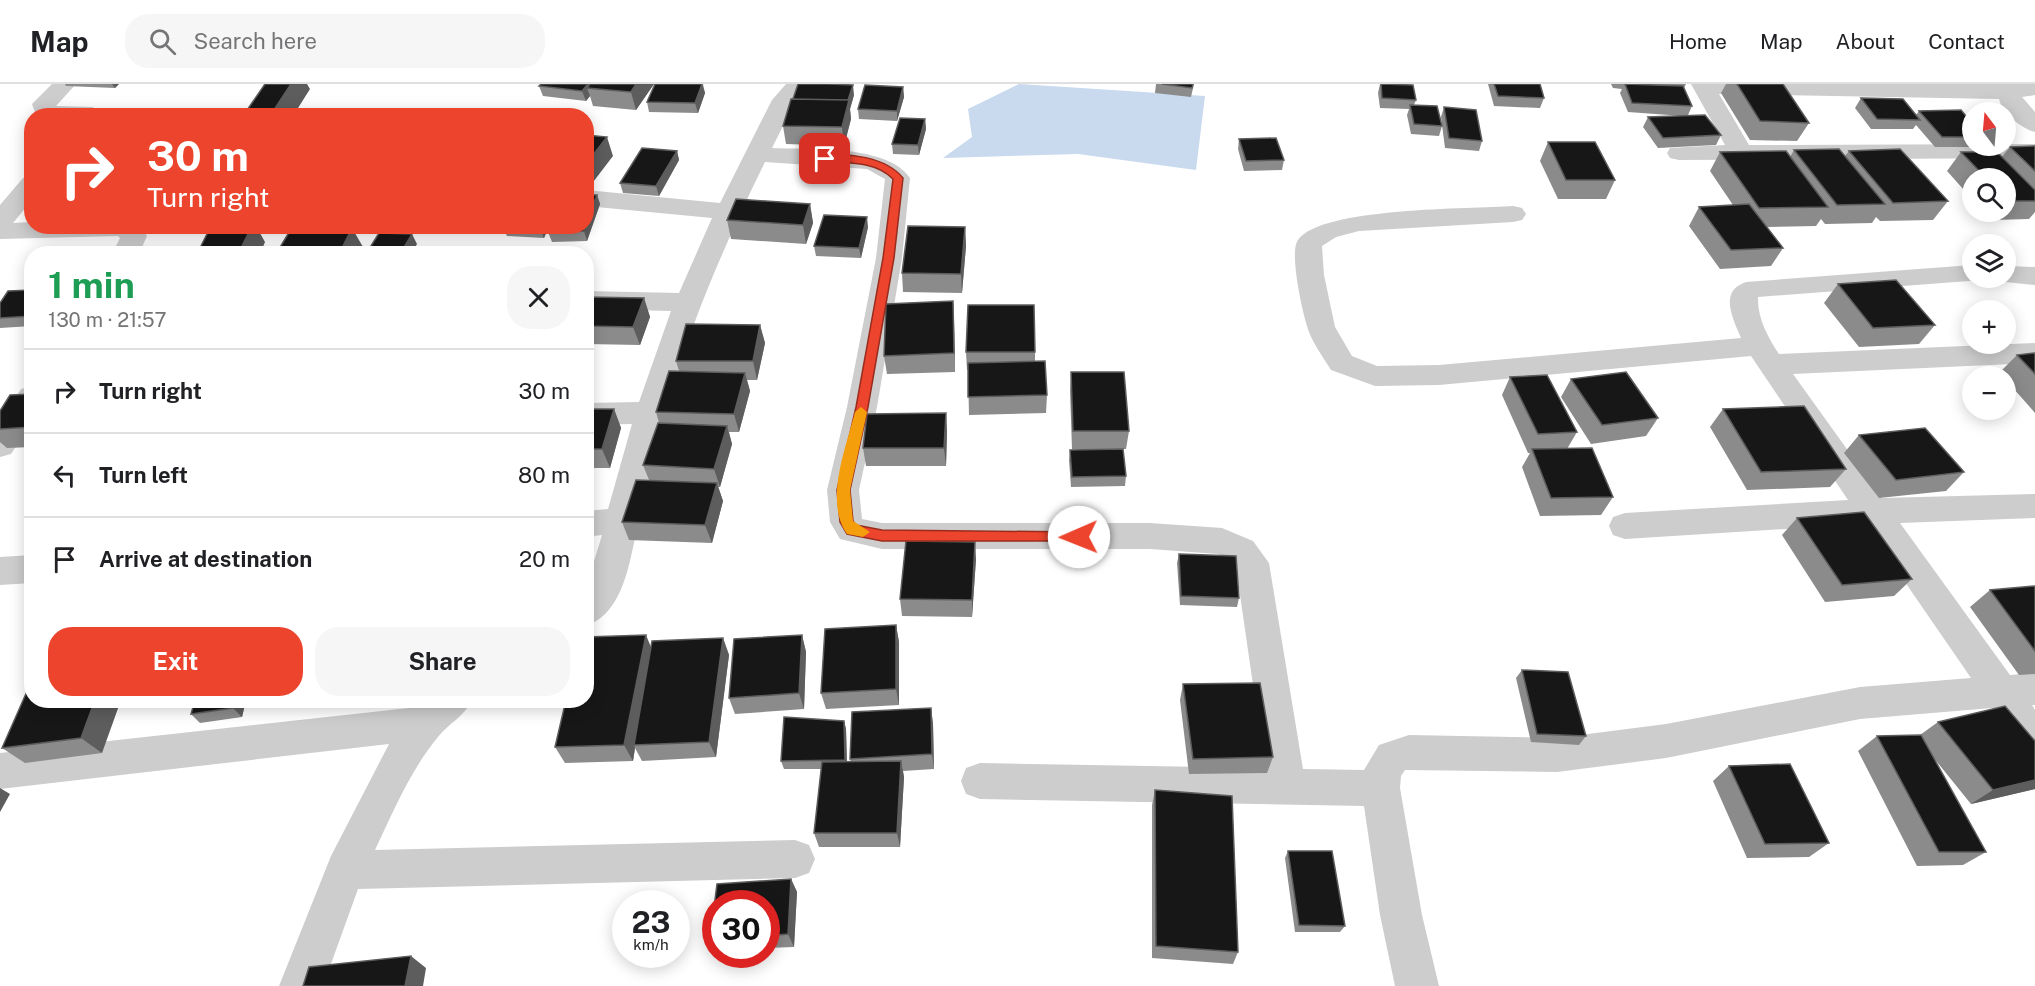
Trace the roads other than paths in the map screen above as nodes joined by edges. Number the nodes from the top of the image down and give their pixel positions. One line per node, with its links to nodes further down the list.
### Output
1 (65, 84): 6 (street)
2 (804, 84): 11 (street)
3 (1703, 86): 5 (street); 9 (street)
4 (2035, 88): 5 (street)
5 (2009, 92): 7 (street)
6 (44, 108)
7 (2035, 125)
8 (2035, 151): 9 (street)
9 (1741, 152): 10 (street)
10 (1679, 153)
11 (756, 154): 14 (street); 43 (street)
12 (24, 193): 16 (street)
13 (594, 199): 14 (street)
14 (728, 212): 23 (street)
15 (1513, 214): 25 (street)
16 (0, 222)
17 (24, 230): 18 (street)
18 (0, 231)
19 (1962, 275): 25 (street)
20 (2016, 275): 21 (street)
21 (2035, 276)
22 (594, 300): 23 (street)
23 (690, 302): 27 (street)
24 (2035, 353): 25 (street)
25 (1765, 355): 31 (street)
26 (24, 409): 29 (street)
27 (652, 413): 28 (street); 32 (street)
28 (594, 414)
29 (0, 446)
30 (2035, 506): 31 (street)
31 (1872, 511): 34 (street); 38 (street)
32 (621, 520): 33 (street); 37 (street)
33 (594, 523)
34 (1625, 526)
35 (24, 570): 36 (street)
36 (0, 571)
37 (594, 606)
38 (2018, 690): 40 (street); 44 (street)
39 (440, 712): 41 (street); 46 (street)
40 (2035, 740)
41 (0, 771)
42 (980, 781): 43 (street)
43 (1287, 787): 44 (street)
44 (1381, 788): 48 (street)
45 (795, 859): 46 (street)
46 (345, 870): 47 (street)
47 (301, 986)
48 (1417, 986)

